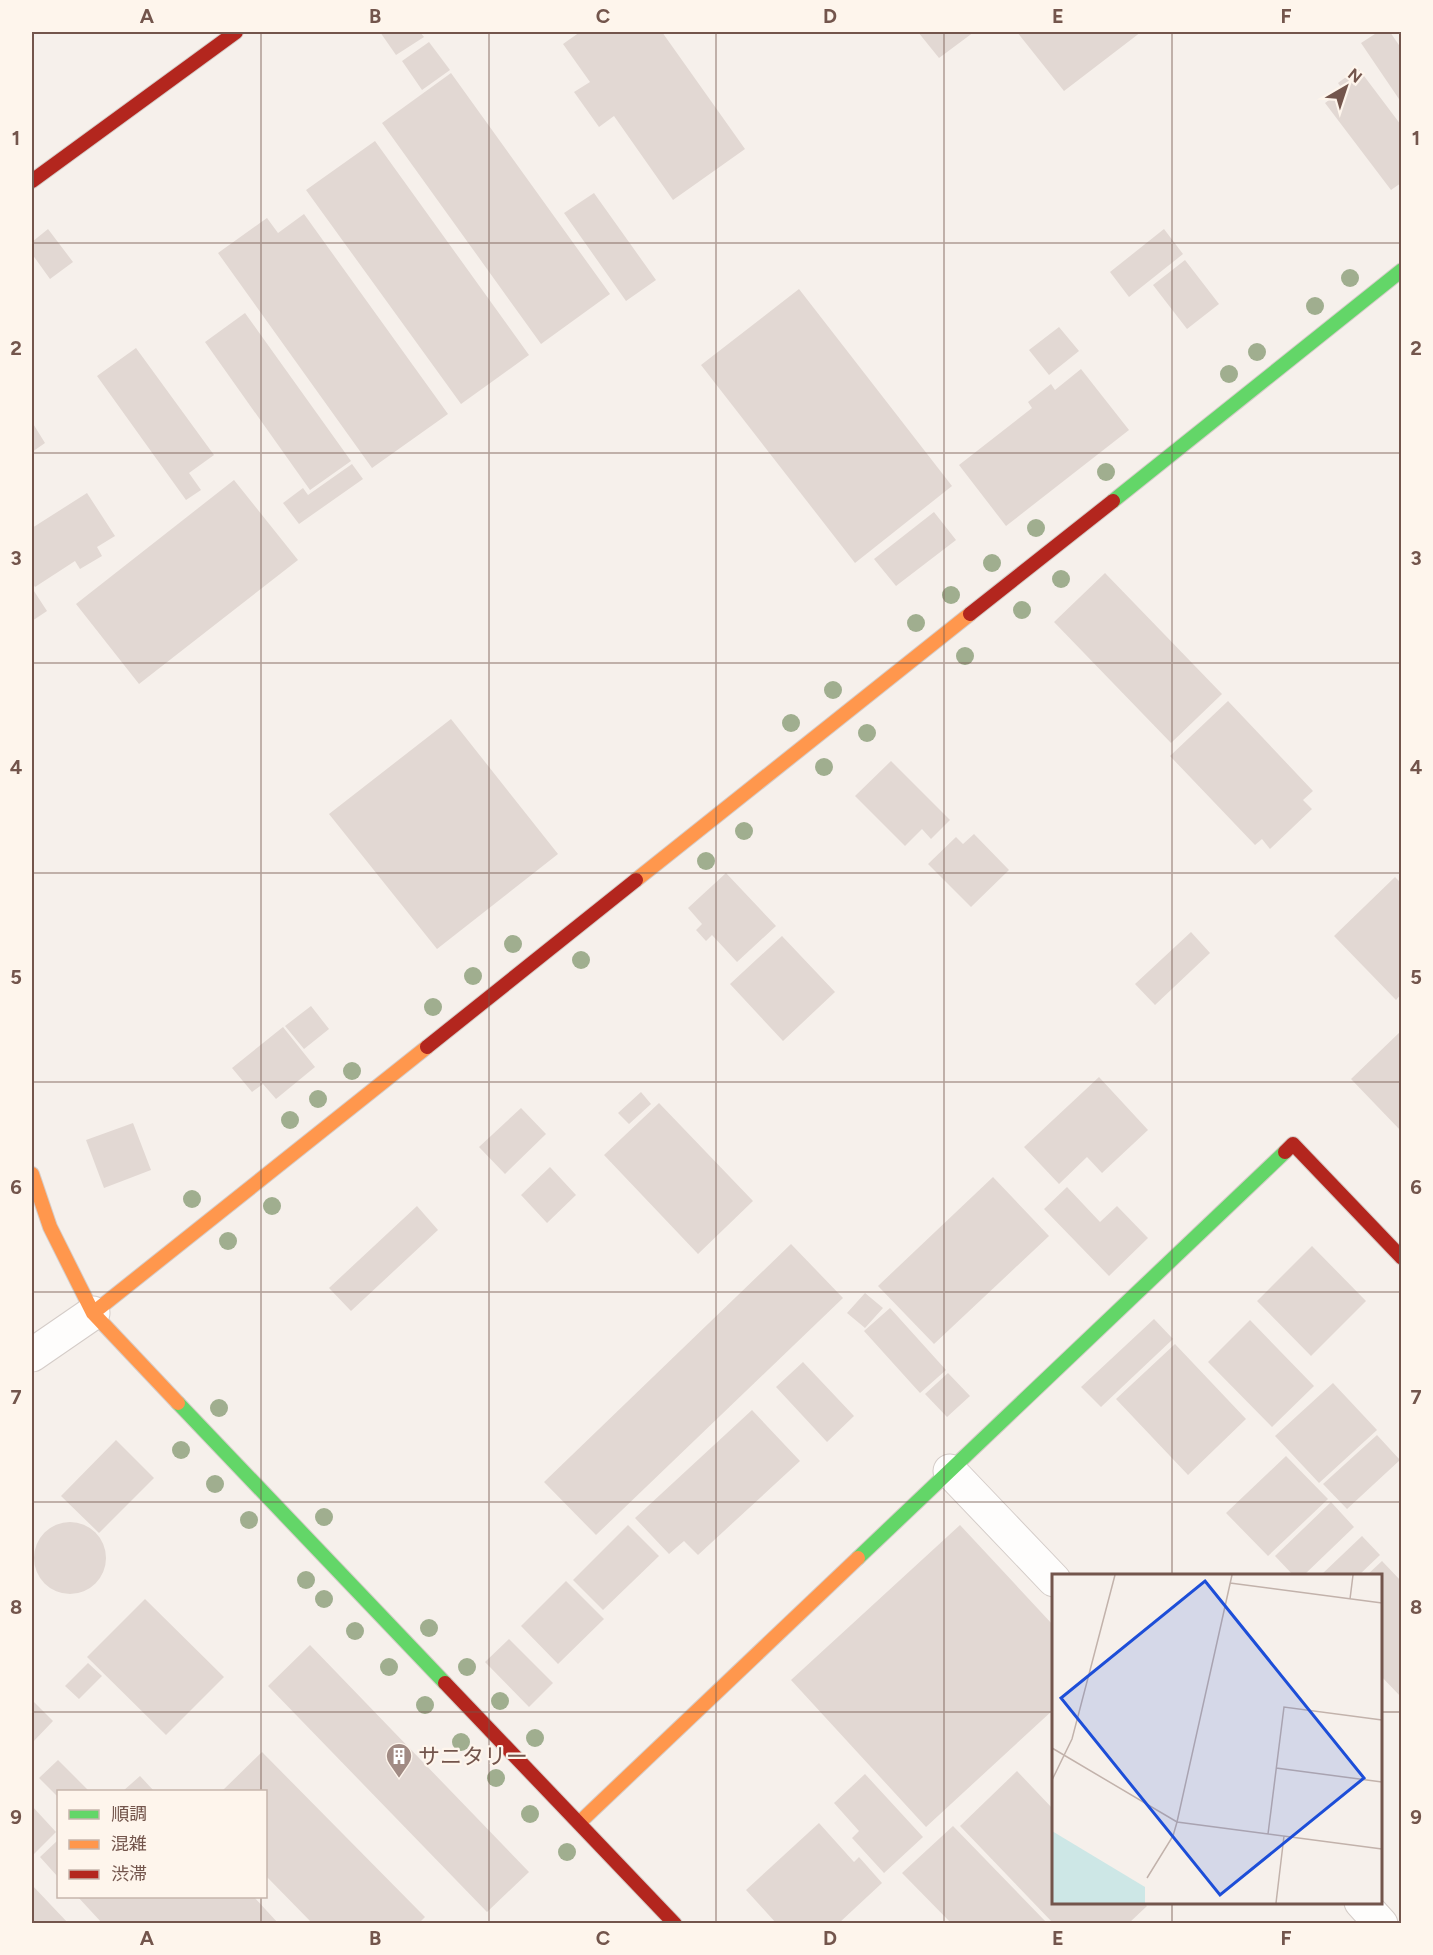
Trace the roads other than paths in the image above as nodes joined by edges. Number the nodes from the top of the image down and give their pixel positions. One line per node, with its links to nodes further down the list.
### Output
1 (236, 32): 2 (street)
2 (32, 181)
3 (1401, 270): 6 (street)
4 (32, 1174): 6 (street)
5 (1401, 1258): 8 (street)
6 (93, 1312): 7 (street); 10 (street)
7 (32, 1355)
8 (950, 1471): 9 (street); 10 (street)
9 (1052, 1579)
10 (579, 1823): 12 (street)
11 (1363, 1904): 13 (street)
12 (668, 1921)
13 (1381, 1923)

